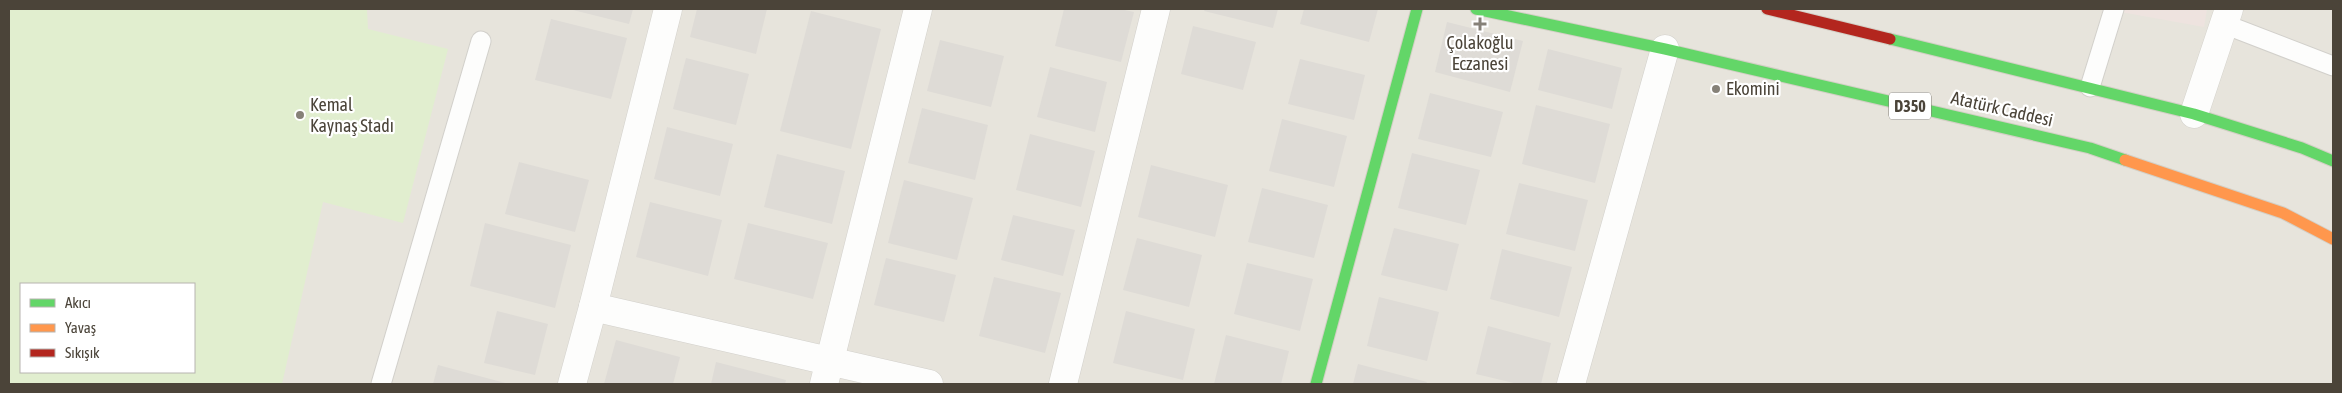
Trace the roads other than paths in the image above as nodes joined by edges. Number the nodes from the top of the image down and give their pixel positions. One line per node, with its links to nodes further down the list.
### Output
1 (668, 9): 16 (street)
2 (918, 9): 17 (street)
3 (1156, 9): 21 (street)
4 (1416, 9): 22 (main road)
5 (1476, 9): 10 (main road, Atatürk Caddesi / D350)
6 (1767, 9): 12 (main road)
7 (2114, 9): 12 (lane)
8 (2226, 16): 11 (lane); 13 (street)
9 (481, 41): 18 (lane)
10 (1665, 49): 15 (main road, Atatürk Caddesi / D350); 23 (street)
11 (2333, 66)
12 (2090, 86): 13 (main road)
13 (2194, 114): 14 (main road)
14 (2333, 161)
15 (2333, 239)
16 (594, 307): 17 (street); 19 (street)
17 (827, 373): 20 (street)
18 (381, 384)
19 (572, 384)
20 (930, 384)
21 (1063, 384)
22 (1316, 384)
23 (1571, 384)

